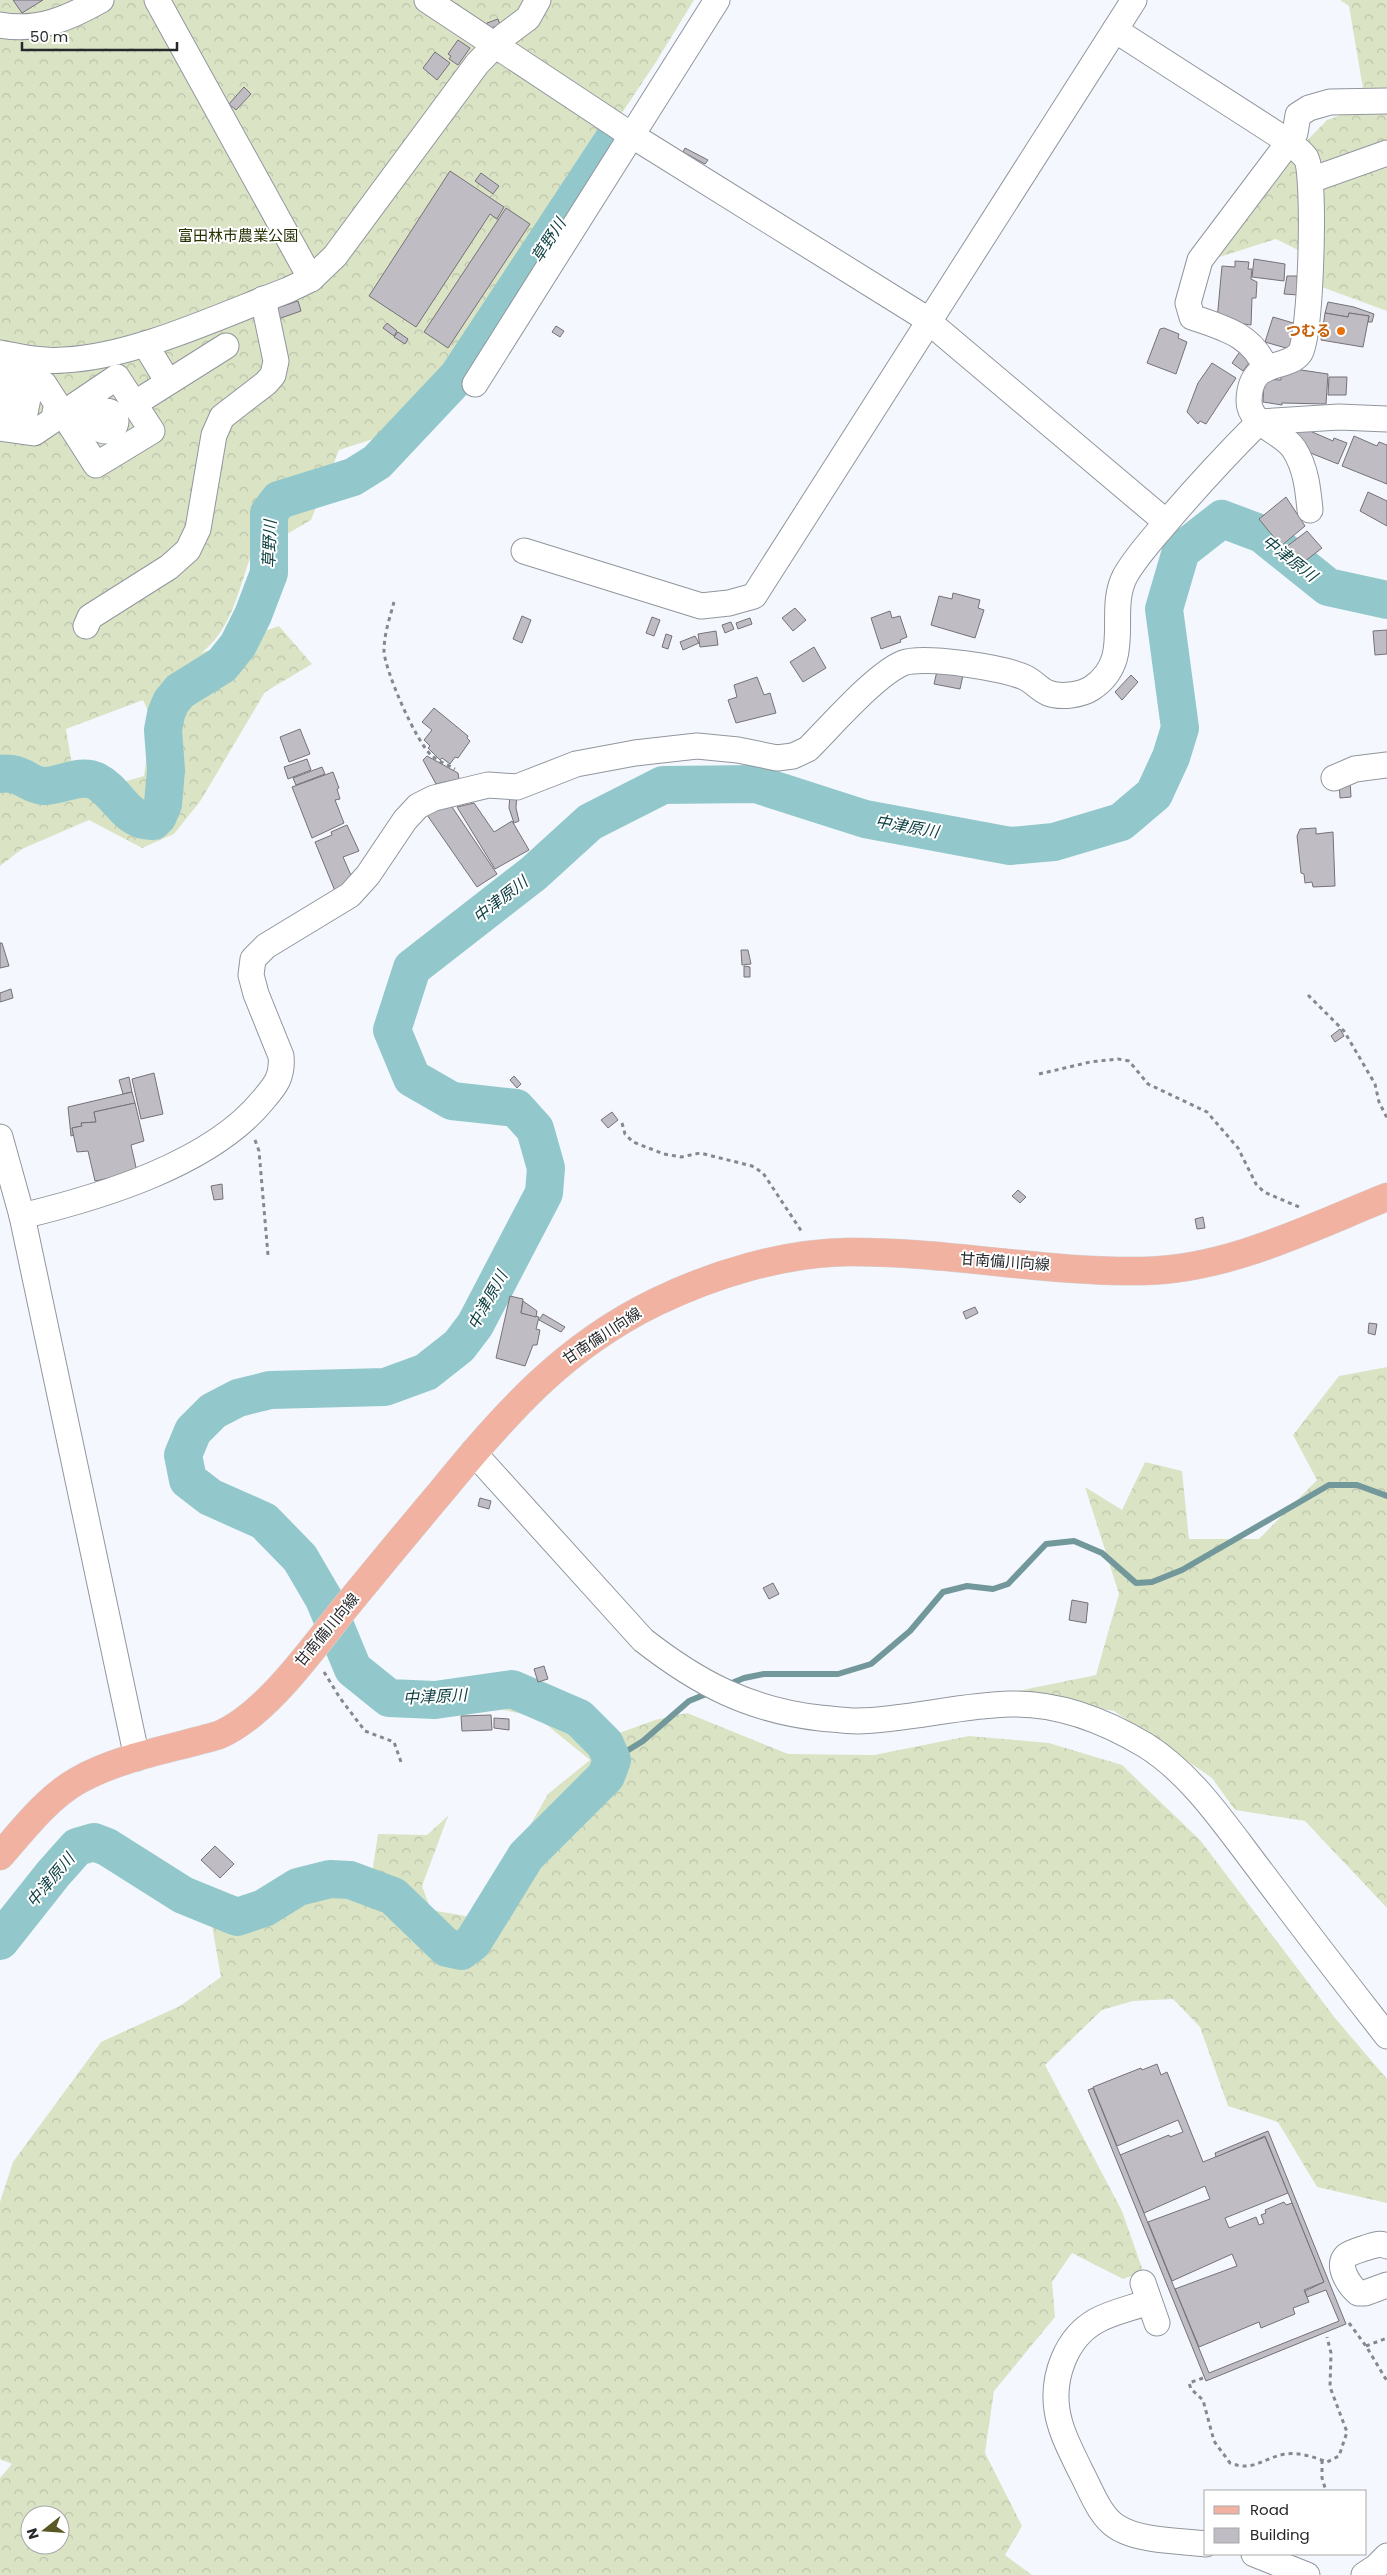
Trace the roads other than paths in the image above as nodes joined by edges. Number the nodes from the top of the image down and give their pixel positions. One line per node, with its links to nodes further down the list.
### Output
1 (101, 0): 8 (street)
2 (156, 0): 16 (street)
3 (427, 0): 10 (street)
4 (519, 0): 10 (street)
5 (538, 0): 10 (street)
6 (717, 0): 12 (street)
7 (1134, 0): 9 (street)
8 (0, 25)
9 (1114, 30): 13 (street); 18 (street)
10 (499, 41): 12 (street); 16 (street)
11 (1387, 101): 13 (street)
12 (632, 135): 18 (street); 24 (street)
13 (1289, 142): 15 (street); 22 (street)
14 (1387, 153): 15 (street)
15 (1312, 180): 22 (street)
16 (311, 279): 17 (street)
17 (263, 299): 19 (street); 31 (street)
18 (929, 322): 29 (street); 30 (street)
19 (145, 344): 21 (street); 23 (street)
20 (226, 346): 23 (street)
21 (0, 352)
22 (1266, 369): 27 (street)
23 (168, 382): 25 (street)
24 (474, 384)
25 (50, 410)
26 (1387, 419): 27 (street)
27 (1259, 422): 28 (street); 29 (street)
28 (1310, 510)
29 (1166, 522): 36 (street)
30 (524, 551)
31 (86, 626)
32 (1387, 765): 33 (street)
33 (1334, 778)
34 (0, 1137): 36 (street)
35 (1387, 1197): 37 (main road, 甘南備川向線)
36 (22, 1216): 38 (street)
37 (473, 1452): 38 (main road, 甘南備川向線); 40 (street)
38 (137, 1758): 39 (main road, 甘南備川向線)
39 (0, 1856)
40 (1387, 2036)
41 (1387, 2246): 42 (street)
42 (1387, 2285)
43 (1150, 2303): 44 (street)
44 (1204, 2544)
45 (1257, 2555): 47 (street)
46 (1387, 2556): 48 (street)
47 (1307, 2575)
48 (1364, 2575)

